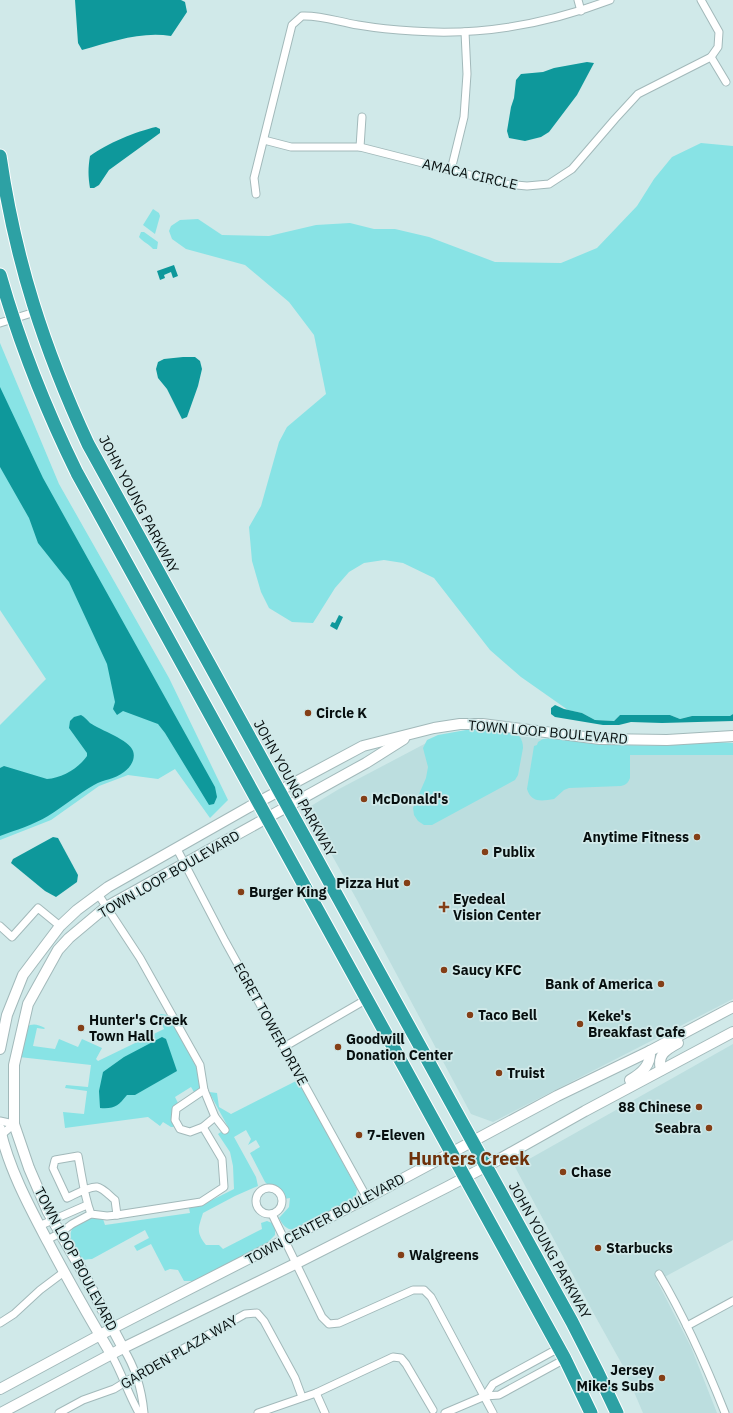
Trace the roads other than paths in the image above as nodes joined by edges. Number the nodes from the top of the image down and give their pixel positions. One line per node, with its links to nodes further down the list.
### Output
1 (578, 0): 4 (street)
2 (610, 0): 4 (street)
3 (701, 0): 6 (street)
4 (581, 11): 5 (street)
5 (465, 32): 9 (street); 12 (street)
6 (711, 58): 7 (street); 12 (street, AMACA CIRCLE)
7 (726, 82)
8 (362, 117): 10 (street)
9 (264, 140): 10 (street, AMACA CIRCLE); 13 (street)
10 (360, 147): 12 (street, AMACA CIRCLE)
11 (0, 156): 15 (highway, JOHN YOUNG PARKWAY)
12 (451, 170)
13 (256, 194)
14 (0, 275): 16 (highway)
15 (35, 312): 16 (street); 22 (highway, JOHN YOUNG PARKWAY)
16 (13, 319): 17 (street); 23 (highway)
17 (0, 323)
18 (412, 734): 19 (street, TOWN LOOP BOULEVARD); 20 (street, TOWN LOOP BOULEVARD); 21 (street, TOWN LOOP BOULEVARD)
19 (733, 736)
20 (363, 746): 21 (street); 22 (street, TOWN LOOP BOULEVARD)
21 (357, 768): 24 (street, TOWN LOOP BOULEVARD)
22 (279, 791): 23 (street, TOWN LOOP BOULEVARD); 24 (highway, JOHN YOUNG PARKWAY)
23 (258, 802): 25 (highway); 26 (street, TOWN LOOP BOULEVARD)
24 (287, 806): 25 (street, TOWN LOOP BOULEVARD); 47 (highway, JOHN YOUNG PARKWAY)
25 (268, 818): 27 (street, TOWN LOOP BOULEVARD); 32 (highway)
26 (177, 849): 27 (street, EGRET TOWER DRIVE); 28 (street, TOWN LOOP BOULEVARD)
27 (184, 863): 29 (street, TOWN LOOP BOULEVARD); 35 (street, EGRET TOWER DRIVE)
28 (98, 894): 29 (street); 31 (street, TOWN LOOP BOULEVARD)
29 (106, 907): 39 (street); 43 (street, TOWN LOOP BOULEVARD)
30 (0, 926): 31 (street)
31 (60, 926): 36 (street, TOWN LOOP BOULEVARD)
32 (367, 999): 35 (street); 48 (highway)
33 (732, 1008): 37 (street, TOWN CENTER BOULEVARD); 38 (street, TOWN CENTER BOULEVARD)
34 (733, 1032): 38 (street, TOWN CENTER BOULEVARD)
35 (284, 1047): 52 (street, EGRET TOWER DRIVE)
36 (0, 1049)
37 (650, 1051): 40 (street, TOWN CENTER BOULEVARD); 47 (street, TOWN CENTER BOULEVARD)
38 (661, 1070): 40 (street, TOWN CENTER BOULEVARD)
39 (204, 1090): 41 (street); 44 (street)
40 (585, 1111): 49 (street, TOWN CENTER BOULEVARD)
41 (216, 1117): 44 (street); 45 (street)
42 (0, 1121): 43 (street)
43 (14, 1124): 46 (street); 57 (street, TOWN LOOP BOULEVARD)
44 (203, 1127): 56 (street)
45 (225, 1130)
46 (0, 1133): 58 (street, TOWN LOOP BOULEVARD)
47 (472, 1142): 48 (street, TOWN CENTER BOULEVARD); 49 (highway, JOHN YOUNG PARKWAY)
48 (451, 1153): 50 (highway); 52 (street, TOWN CENTER BOULEVARD)
49 (486, 1166): 50 (street, TOWN CENTER BOULEVARD); 89 (highway, JOHN YOUNG PARKWAY)
50 (465, 1177): 62 (street, TOWN CENTER BOULEVARD); 72 (highway)
51 (85, 1190): 51 (street); 53 (street); 56 (street)
52 (367, 1198): 61 (street, TOWN CENTER BOULEVARD)
53 (87, 1205): 54 (street); 57 (street)
54 (91, 1214): 56 (street); 59 (street)
55 (272, 1214): 61 (street)
56 (117, 1215)
57 (52, 1220): 58 (street); 59 (street, TOWN LOOP BOULEVARD)
58 (39, 1226): 60 (street, TOWN LOOP BOULEVARD)
59 (60, 1233): 60 (street); 68 (street, TOWN LOOP BOULEVARD)
60 (47, 1240): 63 (street, TOWN LOOP BOULEVARD)
61 (285, 1241): 62 (street); 68 (street, TOWN CENTER BOULEVARD)
62 (295, 1264): 70 (street, TOWN CENTER BOULEVARD); 77 (street)
63 (64, 1272): 66 (street); 69 (street, TOWN LOOP BOULEVARD)
64 (659, 1274): 67 (street)
65 (733, 1301): 67 (street)
66 (0, 1323)
67 (688, 1326): 90 (street)
68 (113, 1328): 69 (street, TOWN CENTER BOULEVARD); 70 (street, TOWN LOOP BOULEVARD)
69 (100, 1335): 71 (street, TOWN LOOP BOULEVARD); 75 (street, TOWN CENTER BOULEVARD)
70 (123, 1348): 71 (street, TOWN CENTER BOULEVARD); 73 (street)
71 (111, 1354): 74 (street); 80 (street, TOWN CENTER BOULEVARD)
72 (562, 1354): 77 (street); 77 (street); 88 (highway)
73 (136, 1376): 74 (street, GARDEN PLAZA WAY); 78 (street, GARDEN PLAZA WAY); 83 (street)
74 (125, 1382): 81 (street, GARDEN PLAZA WAY); 82 (street)
75 (0, 1389)
76 (316, 1393): 78 (street); 79 (street); 85 (street)
77 (485, 1396): 86 (street); 87 (street)
78 (302, 1397): 84 (street)
79 (432, 1411): 86 (street)
80 (1, 1413)
81 (59, 1413)
82 (139, 1413)
83 (144, 1413)
84 (258, 1413)
85 (325, 1413)
86 (444, 1413)
87 (493, 1413)
88 (591, 1413)
89 (617, 1413)
90 (724, 1413)

